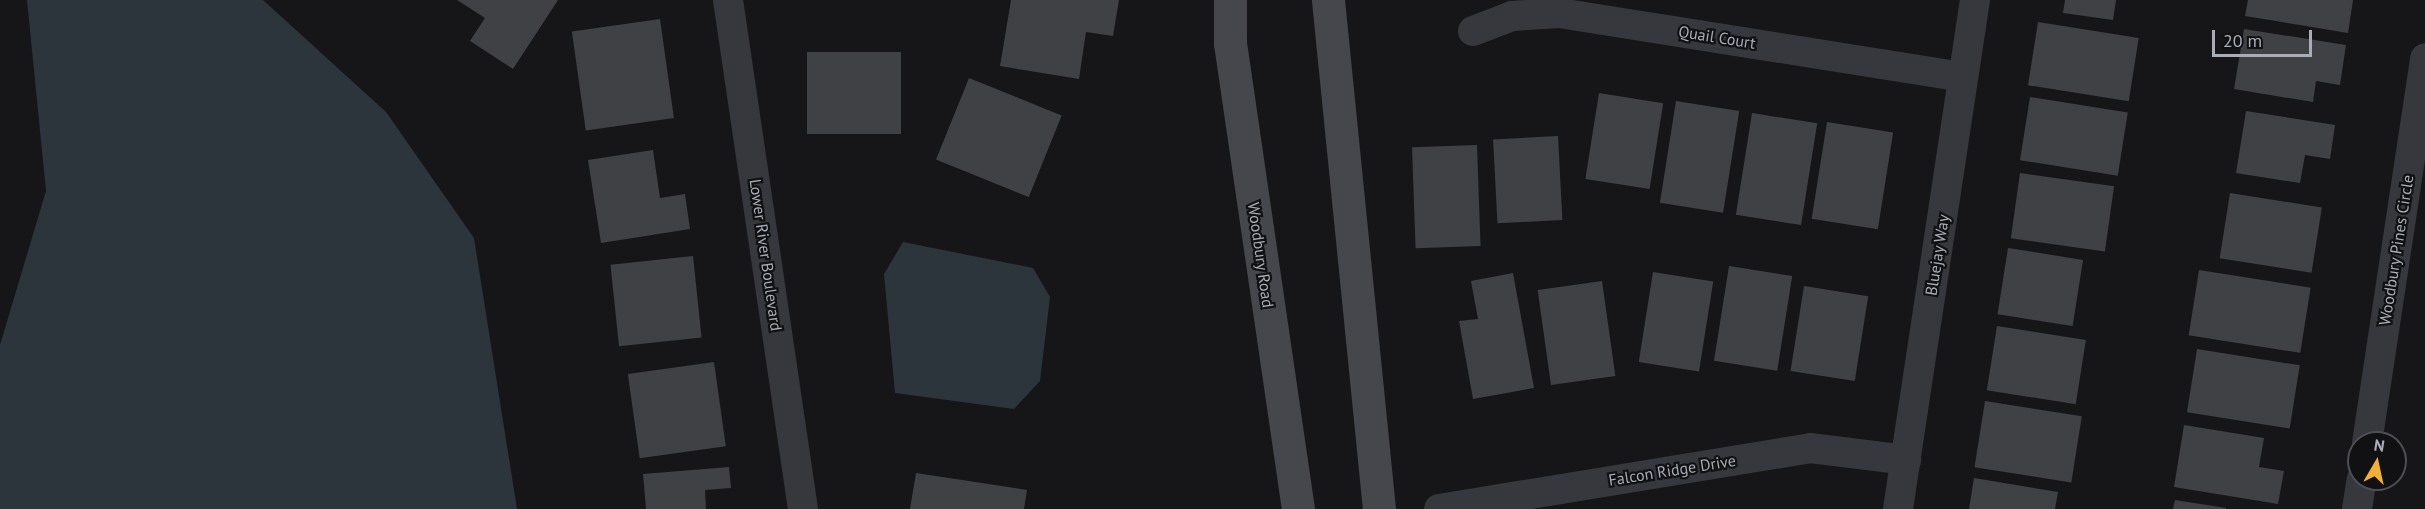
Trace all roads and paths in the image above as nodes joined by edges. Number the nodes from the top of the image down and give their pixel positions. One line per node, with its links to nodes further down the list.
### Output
1 (728, 0): 11 (street, Lower River Boulevard)
2 (1230, 0): 12 (street, Woodbury Road)
3 (1328, 0): 13 (street)
4 (1975, 0): 7 (street, Bluejay Way)
5 (1473, 32): 7 (street, Quail Court)
6 (2425, 58): 8 (street, Woodbury Pines Circle)
7 (1963, 77): 9 (street, Bluejay Way)
8 (2369, 431)
9 (1906, 460): 14 (street, Falcon Ridge Drive); 15 (street, Bluejay Way)
10 (2360, 491): 16 (street)
11 (803, 509)
12 (1298, 509)
13 (1379, 509)
14 (1439, 509)
15 (1898, 509)
16 (2357, 509)

